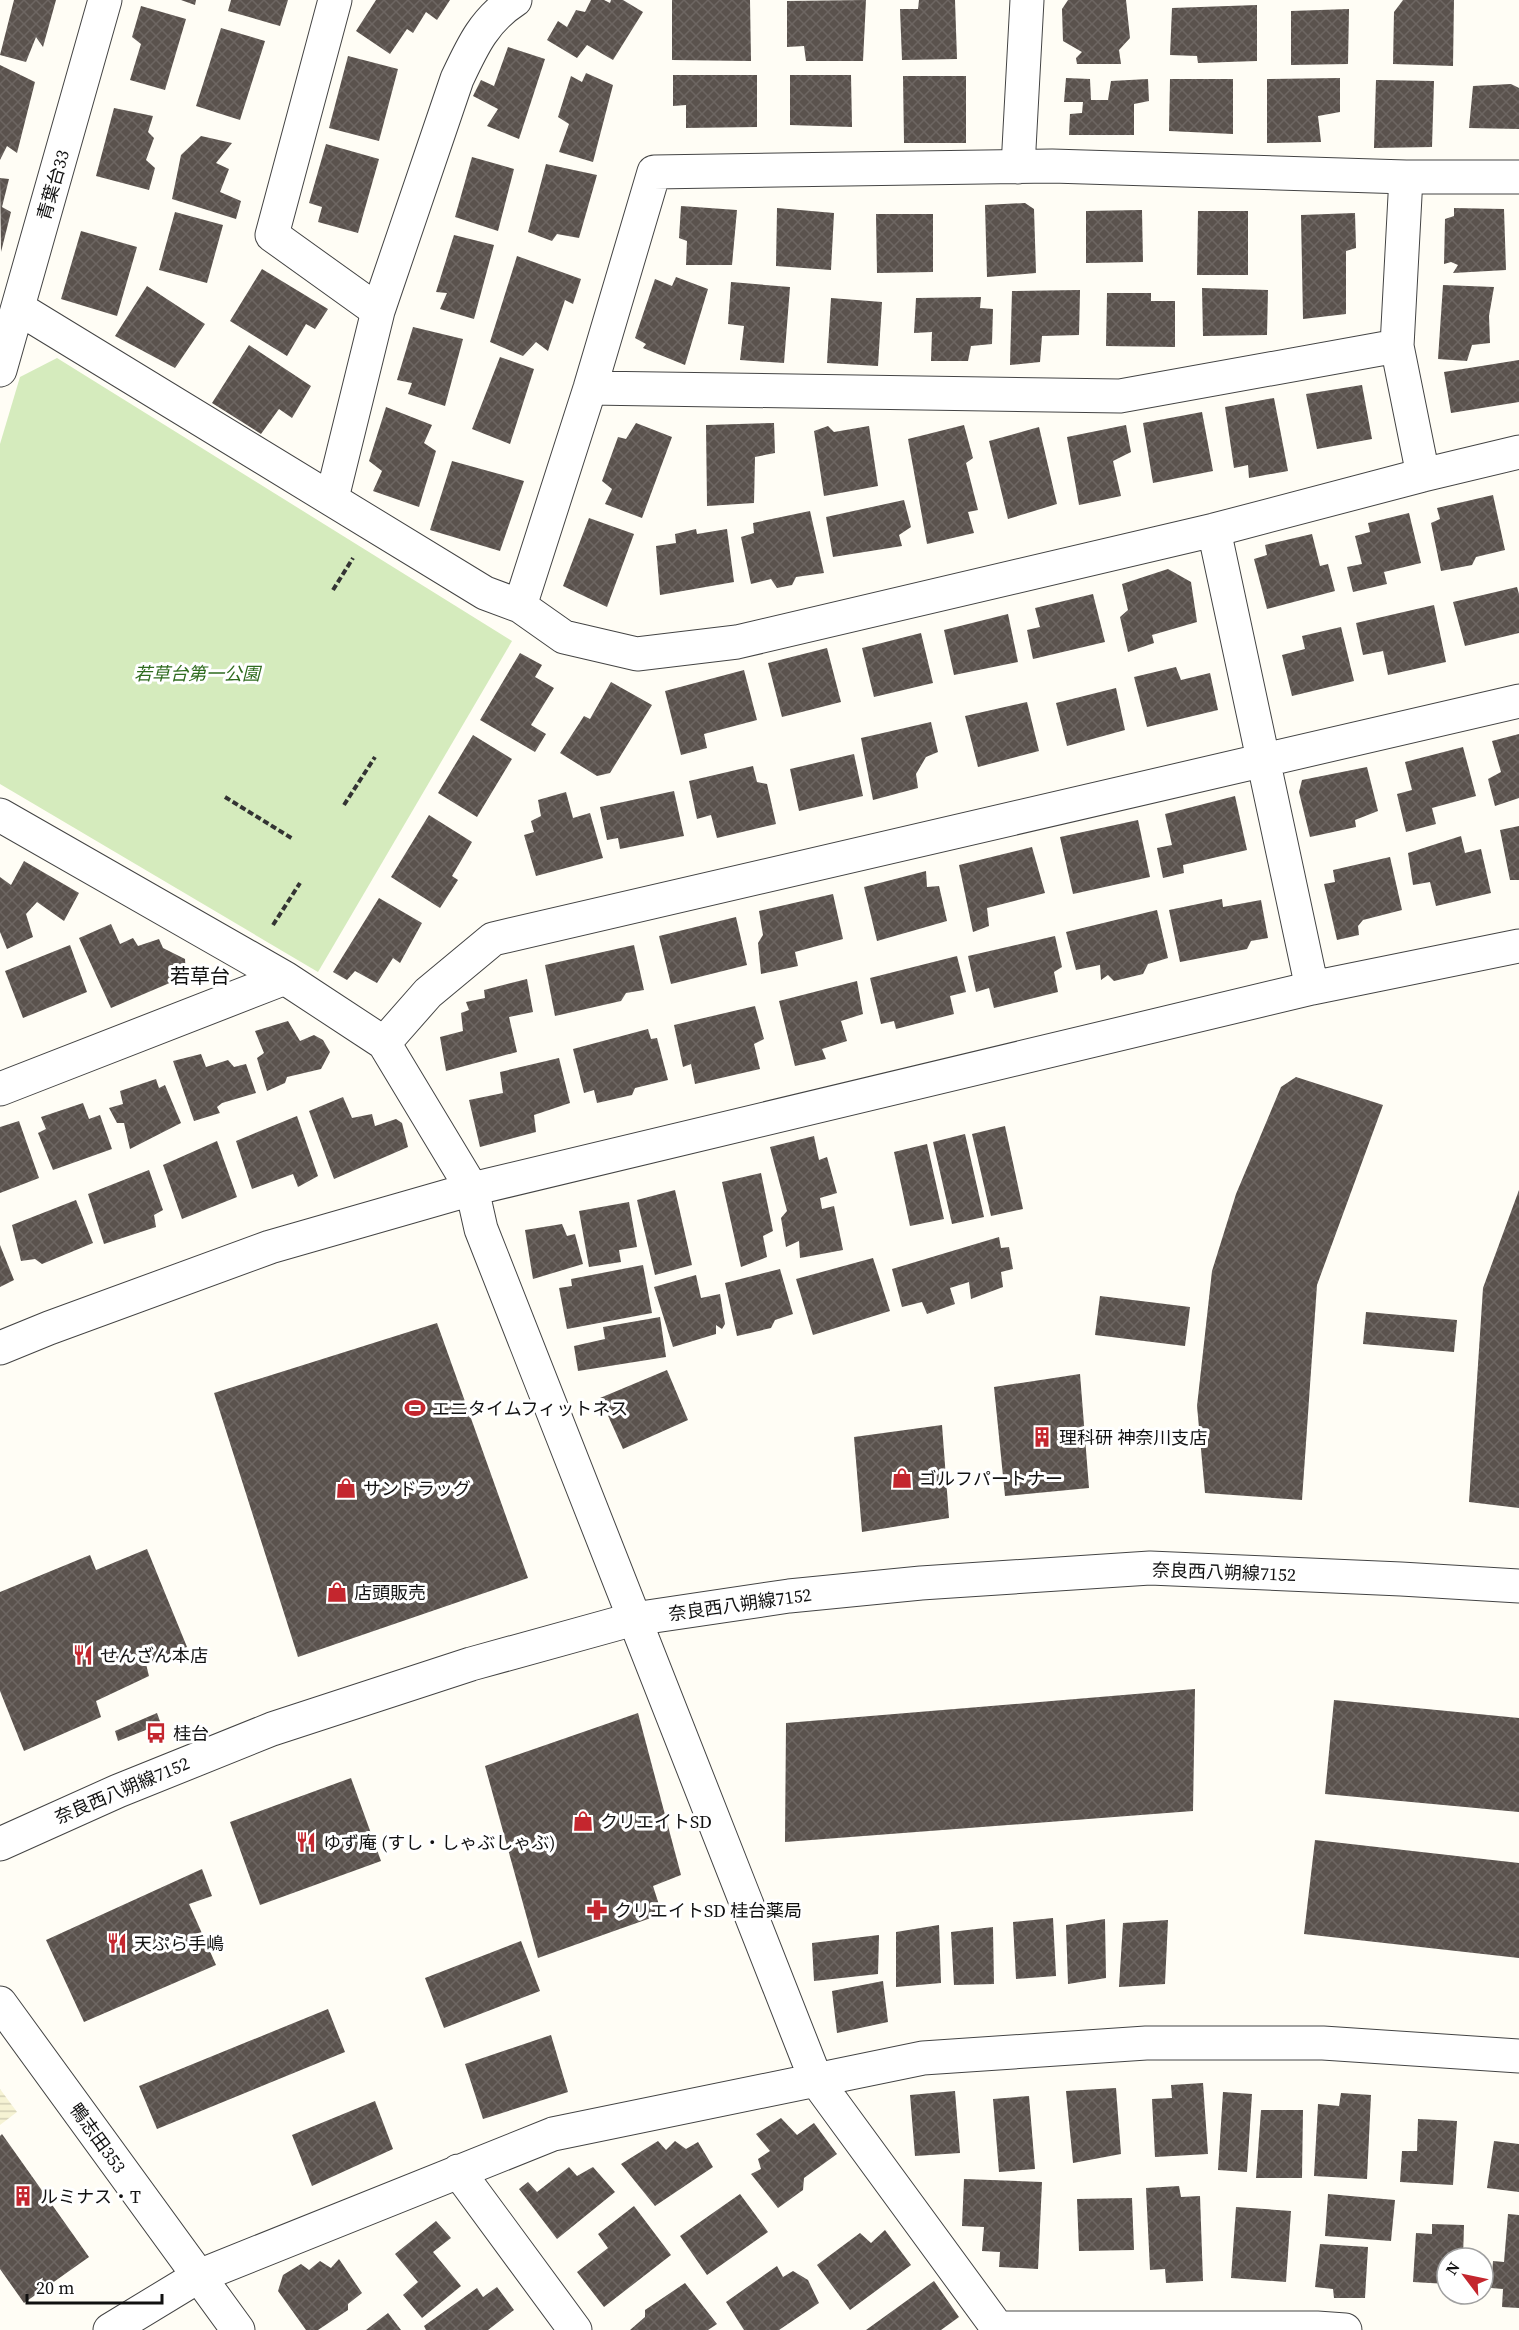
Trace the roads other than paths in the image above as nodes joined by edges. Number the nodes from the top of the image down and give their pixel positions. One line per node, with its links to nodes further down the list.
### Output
1 (105, 0): 8 (street, 青葉台33)
2 (335, 0): 9 (street)
3 (515, 0): 9 (street)
4 (1027, 0): 5 (street)
5 (1018, 167): 6 (street); 12 (street)
6 (1406, 177): 7 (street); 10 (street)
7 (1519, 177)
8 (18, 308): 11 (street, 青葉台33); 15 (street)
9 (378, 311): 15 (street)
10 (1397, 346): 12 (street); 14 (street)
11 (0, 369)
12 (590, 388): 17 (street)
13 (1519, 452): 14 (street)
14 (1423, 475): 16 (street)
15 (332, 498): 17 (street)
16 (1214, 530): 17 (street); 19 (street)
17 (520, 606)
18 (1519, 701): 19 (street)
19 (1263, 759): 23 (street); 24 (street)
20 (0, 815): 22 (street)
21 (1519, 946): 23 (street)
22 (285, 978): 24 (street); 25 (street)
23 (1312, 988): 26 (street)
24 (384, 1043): 26 (street)
25 (0, 1089)
26 (472, 1189): 27 (street); 29 (street)
27 (0, 1348)
28 (1519, 1587): 29 (street, 奈良西八朔線7152)
29 (634, 1619): 30 (street, 奈良西八朔線7152); 33 (street)
30 (0, 1844)
31 (0, 2003): 35 (street, 鴨志田353 / 鴨志田353)
32 (1519, 2056): 33 (street)
33 (816, 2080): 34 (street); 36 (street)
34 (458, 2171): 35 (street); 39 (street)
35 (199, 2276): 37 (street); 38 (street, 鴨志田353 / 鴨志田353)
36 (998, 2329): 40 (street)
37 (110, 2330)
38 (238, 2330)
39 (574, 2330)
40 (1345, 2330)

